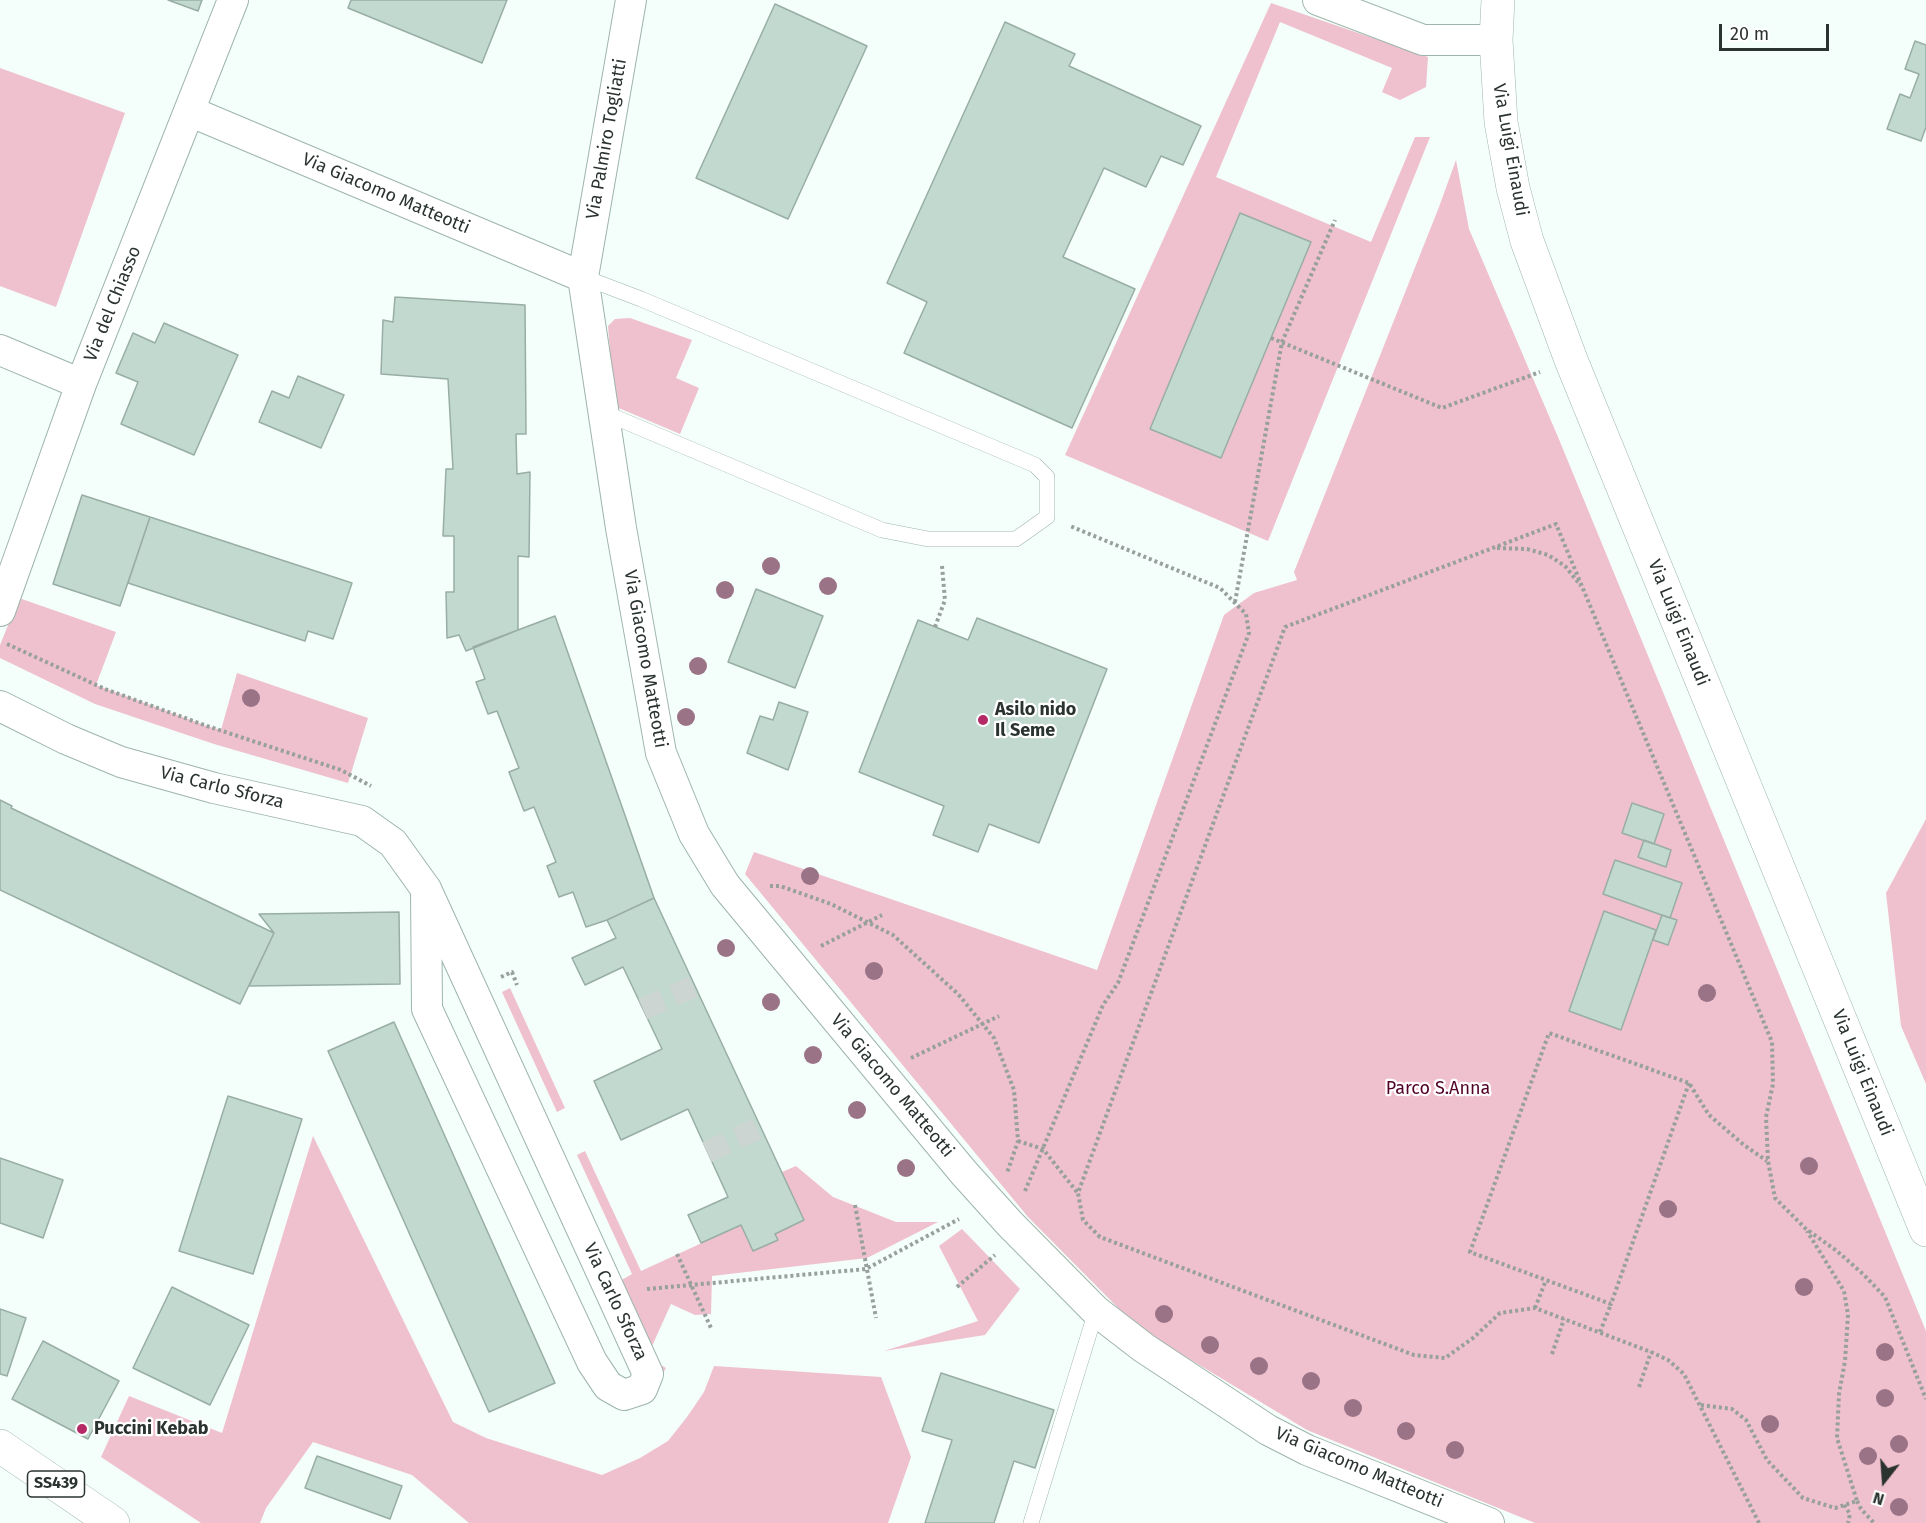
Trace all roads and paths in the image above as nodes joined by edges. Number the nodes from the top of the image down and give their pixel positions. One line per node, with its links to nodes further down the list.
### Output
1 (233, 0): 6 (street, Via del Chiasso)
2 (632, 0): 8 (street, Via Palmiro Togliatti)
3 (1318, 0): 5 (street)
4 (1498, 0): 5 (main road, Via Luigi Einaudi)
5 (1496, 40): 12 (main road, Via Luigi Einaudi)
6 (189, 111): 8 (street, Via Giacomo Matteotti); 13 (street, Via del Chiasso)
7 (1335, 220): 10 (path)
8 (583, 278): 14 (street, Via Giacomo Matteotti); 15 (lane, Via Giacomo Matteotti)
9 (1271, 338): 10 (path)
10 (1282, 342): 12 (path); 19 (path)
11 (0, 350): 13 (street)
12 (1571, 360): 41 (main road, Via Luigi Einaudi)
13 (81, 384): 20 (street, Via del Chiasso)
14 (604, 412): 16 (lane); 39 (street, Via Giacomo Matteotti)
15 (1047, 517): 16 (lane); 19 (path)
16 (939, 538): 21 (path)
17 (1493, 548): 18 (path); 18 (path); 36 (path)
18 (1585, 591): 34 (path)
19 (1235, 603): 33 (path)
20 (0, 611)
21 (935, 627)
22 (0, 706): 24 (street, Via Carlo Sforza)
23 (762, 885): 26 (path)
24 (426, 889): 47 (street, Via Carlo Sforza); 47 (street, Via Carlo Sforza)
25 (882, 915): 26 (path)
26 (868, 922): 27 (path); 29 (path)
27 (819, 947)
28 (999, 1016): 29 (path)
29 (982, 1024): 30 (path); 32 (path)
30 (901, 1063)
31 (1689, 1083): 34 (path); 44 (path); 48 (path)
32 (1018, 1141): 33 (path); 35 (path)
33 (1043, 1149): 36 (path); 39 (path)
34 (1768, 1161): 40 (path)
35 (1007, 1173)
36 (1078, 1193): 49 (path)
37 (855, 1205): 43 (path)
38 (965, 1216): 43 (path)
39 (1010, 1224): 46 (path); 50 (street, Via Giacomo Matteotti)
40 (1805, 1227): 58 (path); 61 (path)
41 (1926, 1230)
42 (677, 1254): 45 (path)
43 (866, 1269): 45 (path); 51 (path)
44 (1546, 1280): 48 (path); 49 (path)
45 (691, 1285): 47 (path); 53 (path)
46 (957, 1287)
47 (611, 1293)
48 (1611, 1304): 54 (path)
49 (1535, 1308): 52 (path)
50 (1096, 1311): 64 (lane); 65 (street, Via Giacomo Matteotti)
51 (876, 1318)
52 (1564, 1319): 54 (path); 56 (path)
53 (711, 1328)
54 (1600, 1332): 55 (path)
55 (1651, 1352): 57 (path); 59 (path)
56 (1552, 1354)
57 (1639, 1387)
58 (1926, 1399)
59 (1701, 1405): 62 (path); 66 (path)
60 (0, 1446): 63 (main road, SS439)
61 (1857, 1501): 62 (path); 68 (path)
62 (1844, 1505): 67 (path)
63 (113, 1523)
64 (1031, 1523)
65 (1490, 1523)
66 (1759, 1523)
67 (1848, 1523)
68 (1874, 1523)

